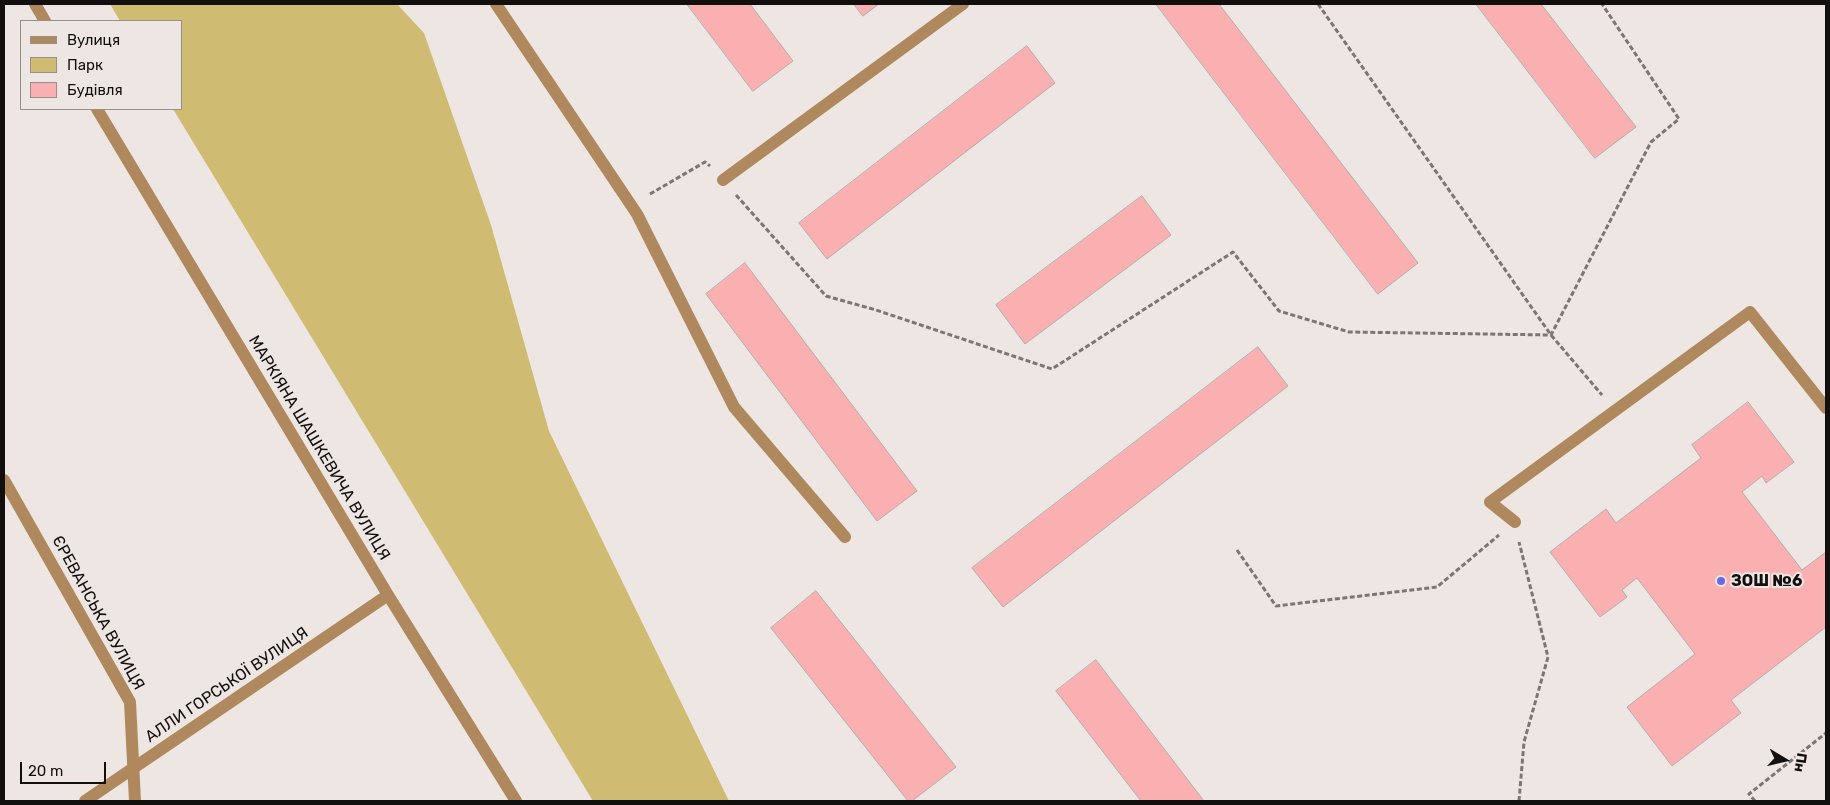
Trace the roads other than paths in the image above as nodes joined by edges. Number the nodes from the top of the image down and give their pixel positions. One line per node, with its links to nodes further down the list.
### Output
1 (34, 4): 4 (street)
2 (496, 4): 10 (street)
3 (963, 4): 6 (street)
4 (44, 20)
5 (98, 110): 11 (street, МАРКІЯНА ШАШКЕВИЧА ВУЛИЦЯ)
6 (723, 180)
7 (1826, 408): 9 (street)
8 (4, 480): 12 (street, ЄРЕВАНСЬКА ВУЛИЦЯ)
9 (1514, 522)
10 (845, 536)
11 (388, 595): 12 (street, АЛЛИ ГОРСЬКОЇ ВУЛИЦЯ); 15 (street, МАРКІЯНА ШАШКЕВИЧА ВУЛИЦЯ)
12 (133, 768): 13 (street, АЛЛИ ГОРСЬКОЇ ВУЛИЦЯ); 14 (street, ЄРЕВАНСЬКА ВУЛИЦЯ)
13 (85, 801)
14 (135, 801)
15 (516, 801)

